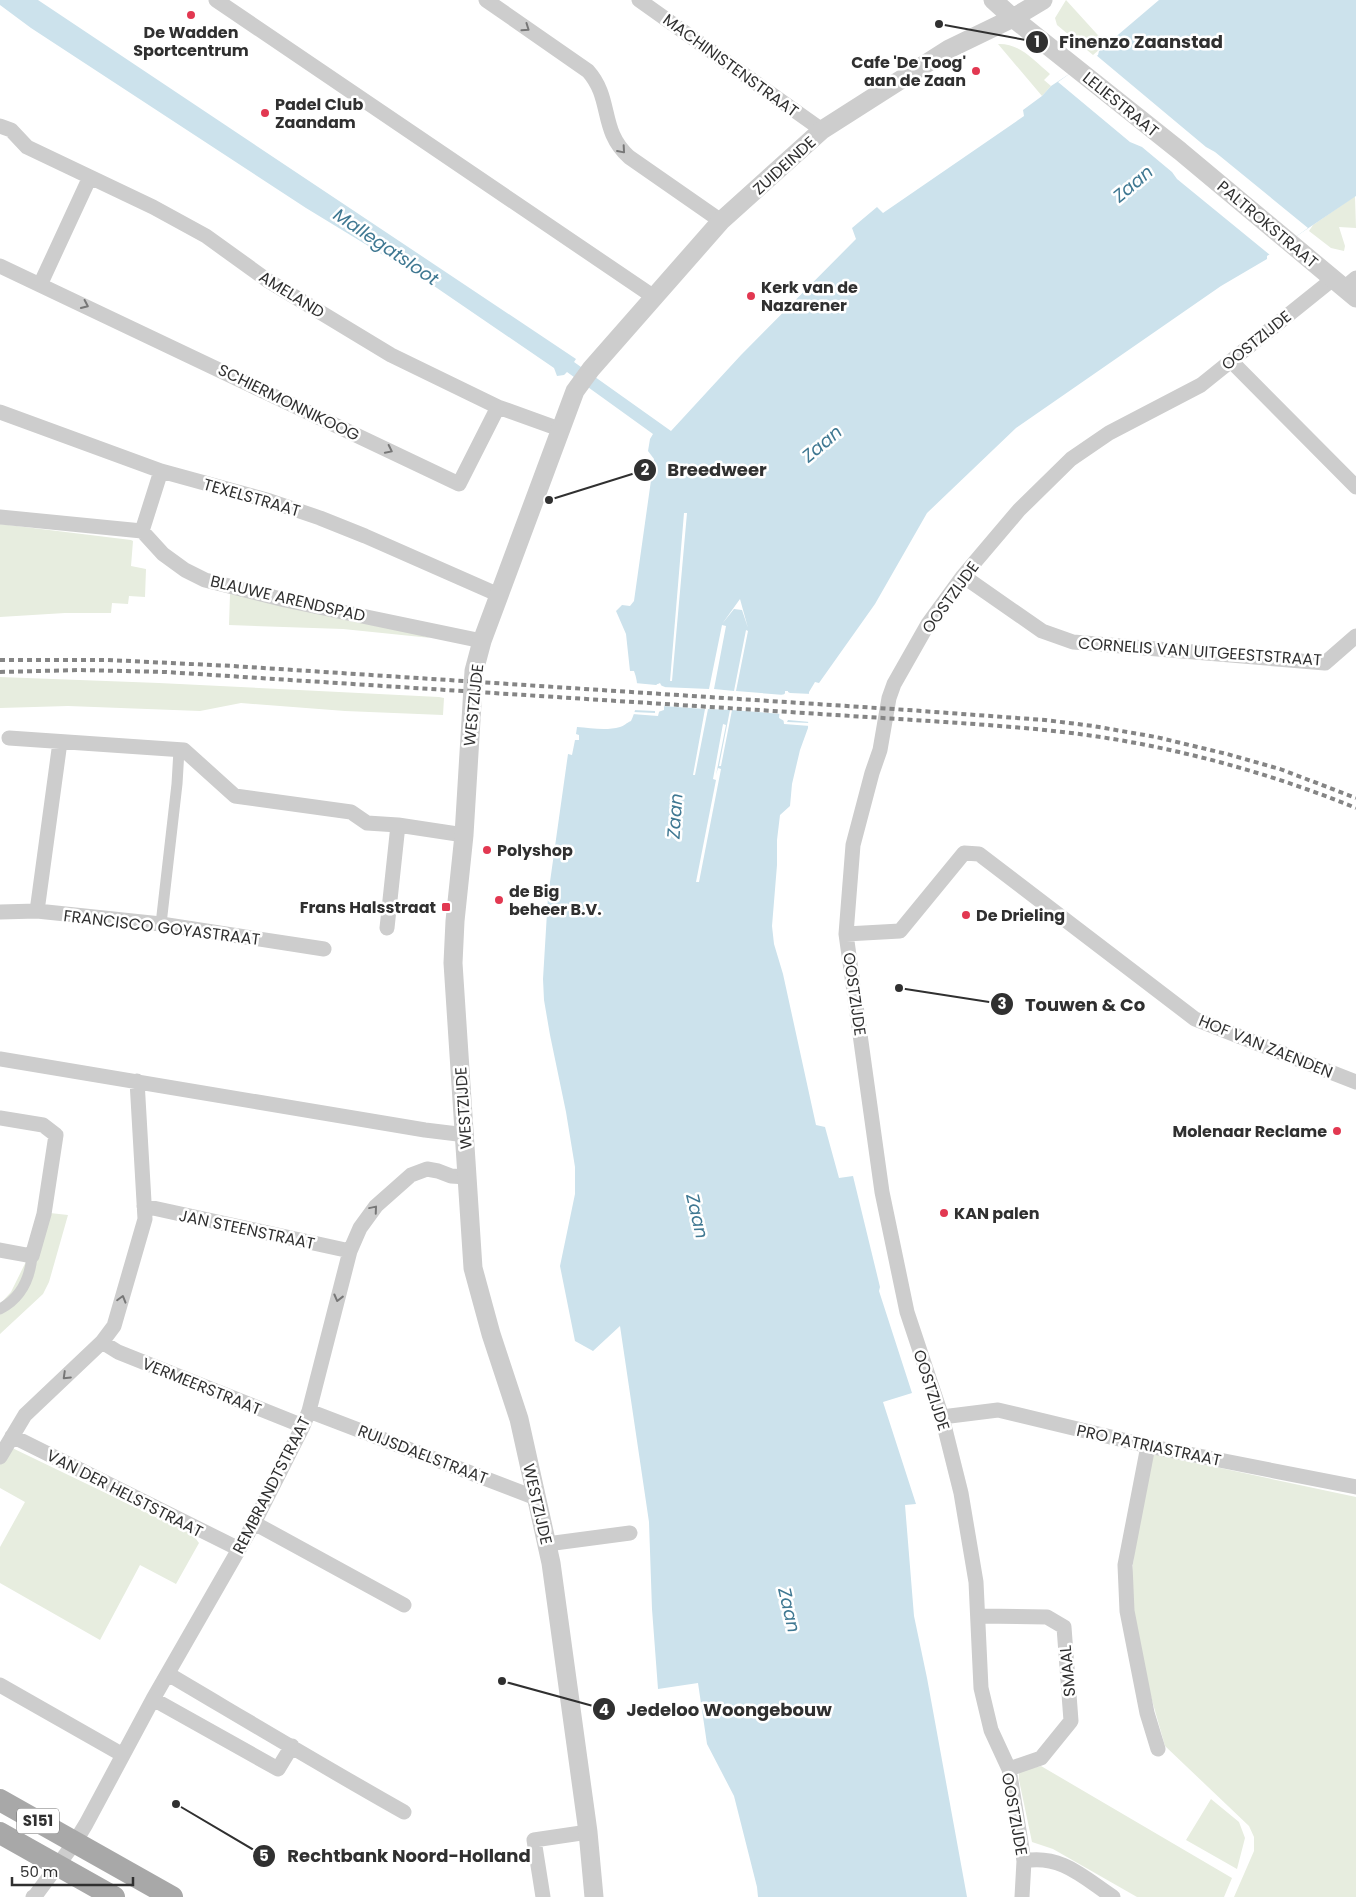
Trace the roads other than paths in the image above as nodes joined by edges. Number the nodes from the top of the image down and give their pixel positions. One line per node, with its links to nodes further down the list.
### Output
1 (216, 0): 15 (street)
2 (486, 0): 11 (street, one-way to 11)
3 (639, 0): 8 (street, MACHINISTENSTRAAT)
4 (993, 0): 6 (street, LELIESTRAAT)
5 (1043, 0): 6 (street, ZUIDEINDE)
6 (1014, 18): 8 (street, ZUIDEINDE); 9 (street, LELIESTRAAT)
7 (0, 126): 10 (street, AMELAND)
8 (822, 130): 11 (street, ZUIDEINDE)
9 (1180, 151): 14 (street, PALTROKSTRAAT)
10 (90, 177): 13 (street); 18 (street, AMELAND)
11 (721, 221): 15 (street, ZUIDEINDE)
12 (0, 266): 13 (street)
13 (40, 285): 18 (street, SCHIERMONNIKOOG, one-way to 18)
14 (1347, 286): 16 (street, OOSTZIJDE)
15 (654, 297): 17 (street, ZUIDEINDE)
16 (1231, 361): 22 (street); 25 (street, OOSTZIJDE)
17 (575, 391): 20 (street, WESTZIJDE)
18 (498, 407): 20 (street, AMELAND)
19 (0, 412): 21 (street, TEXELSTRAAT)
20 (562, 430): 26 (street, WESTZIJDE)
21 (161, 471): 24 (street); 26 (street, TEXELSTRAAT)
22 (1356, 487)
23 (0, 517): 24 (street)
24 (142, 531): 28 (street, BLAUWE ARENDSPAD)
25 (962, 576): 27 (street, CORNELIS VAN UITGEESTSTRAAT); 38 (street, OOSTZIJDE)
26 (499, 596): 28 (street, WESTZIJDE)
27 (1356, 636)
28 (482, 641): 33 (street, WESTZIJDE)
29 (9, 738): 30 (street)
30 (60, 742): 31 (street); 34 (street)
31 (179, 750): 32 (street); 36 (street)
32 (398, 824): 33 (street); 37 (street)
33 (464, 835): 44 (street, WESTZIJDE)
34 (37, 911): 35 (street, FRANCISCO GOYASTRAAT); 36 (street, FRANCISCO GOYASTRAAT)
35 (0, 912)
36 (162, 924): 39 (street, FRANCISCO GOYASTRAAT)
37 (387, 928)
38 (846, 934): 42 (street, HOF VAN ZAENDEN); 53 (street, OOSTZIJDE)
39 (324, 950)
40 (0, 1059): 41 (street)
41 (137, 1081): 44 (street); 46 (street)
42 (1356, 1082)
43 (0, 1118): 49 (street)
44 (466, 1135): 45 (street, WESTZIJDE)
45 (467, 1176): 48 (street, REMBRANDTSTRAAT, one-way to 45); 59 (street, WESTZIJDE)
46 (144, 1206): 48 (street, JAN STEENSTRAAT); 51 (street, one-way to 46)
47 (0, 1250): 49 (street)
48 (350, 1251): 52 (street, REMBRANDTSTRAAT, one-way to 52)
49 (32, 1256): 50 (street)
50 (0, 1309)
51 (102, 1342): 54 (street, VERMEERSTRAAT); 55 (street, one-way to 55)
52 (309, 1412): 54 (street, REMBRANDTSTRAAT); 59 (street, RUIJSDAELSTRAAT)
53 (942, 1417): 56 (street, PRO PATRIASTRAAT); 65 (street, OOSTZIJDE)
54 (303, 1426): 60 (street, REMBRANDTSTRAAT)
55 (12, 1436): 57 (street); 63 (street, VAN DER HELSTSTRAAT)
56 (1148, 1446): 58 (street, PRO PATRIASTRAAT); 70 (street)
57 (0, 1456)
58 (1356, 1486)
59 (536, 1498): 62 (street, WESTZIJDE)
60 (254, 1523): 63 (street, REMBRANDTSTRAAT); 64 (street)
61 (630, 1532): 62 (street)
62 (547, 1544): 76 (street, WESTZIJDE)
63 (239, 1549): 66 (street, REMBRANDTSTRAAT)
64 (404, 1606)
65 (979, 1616): 72 (street, OOSTZIJDE); 72 (street, SMAAL)
66 (168, 1674): 68 (street, REMBRANDTSTRAAT); 69 (street)
67 (0, 1685): 71 (street)
68 (153, 1699): 69 (street); 71 (street, REMBRANDTSTRAAT)
69 (292, 1746): 74 (street)
70 (1158, 1749)
71 (122, 1755): 77 (street, REMBRANDTSTRAAT)
72 (1008, 1769): 78 (street, OOSTZIJDE)
73 (0, 1800): 77 (main road, S151)
74 (404, 1812)
75 (0, 1832): 79 (main road, S151)
76 (588, 1832): 83 (street); 84 (street, WESTZIJDE)
77 (75, 1842): 79 (street, REMBRANDTSTRAAT); 82 (main road, S151)
78 (1024, 1861): 85 (street, OOSTZIJDE); 86 (street)
79 (58, 1865): 80 (street, REMBRANDTSTRAAT); 81 (main road, S151)
80 (33, 1897)
81 (114, 1897)
82 (172, 1897)
83 (543, 1897)
84 (594, 1897)
85 (1022, 1897)
86 (1113, 1897)

